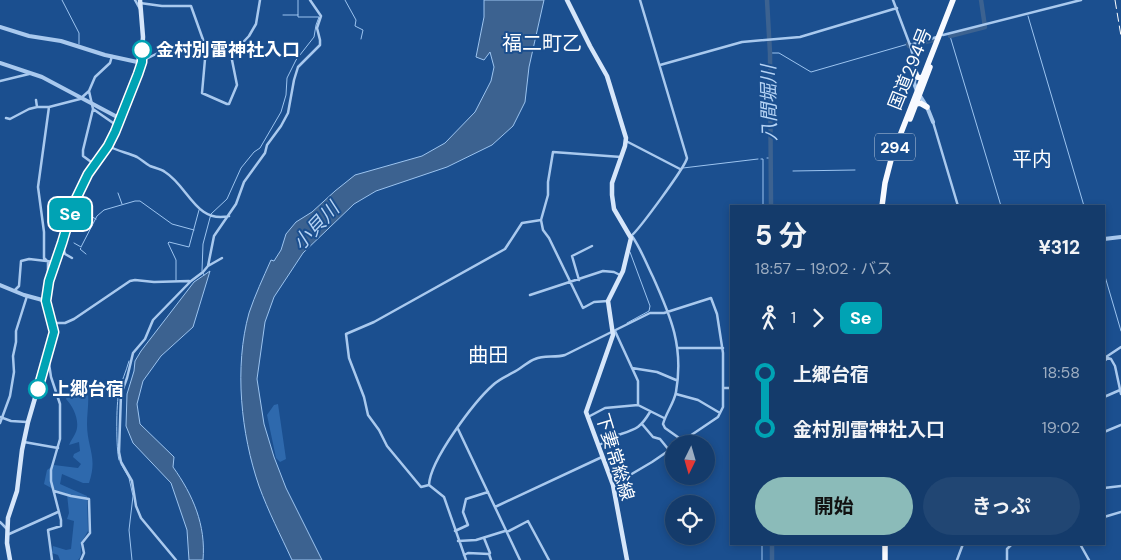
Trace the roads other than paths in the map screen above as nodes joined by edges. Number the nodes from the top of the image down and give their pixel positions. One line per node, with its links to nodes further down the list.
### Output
1 (260, 0): 14 (street)
2 (310, 0): 46 (street)
3 (567, 0): 38 (main road)
4 (640, 0): 19 (street)
5 (893, 0): 9 (street)
6 (954, 0): 11 (highway, 国道294号 / 294)
7 (1081, 0): 11 (street)
8 (138, 1): 13 (street); 17 (main road)
9 (897, 8): 12 (street); 19 (street)
10 (0, 26): 15 (street)
11 (941, 36): 12 (street); 22 (highway, 国道294号 / 294); 25 (highway, 国道294号 / 294)
12 (910, 44): 16 (street)
13 (206, 48): 14 (street); 14 (street); 17 (street)
14 (234, 49)
15 (112, 56): 17 (street); 24 (street)
16 (914, 60): 20 (street)
17 (142, 62): 35 (main road)
18 (0, 63): 26 (street)
19 (660, 65): 42 (street)
20 (915, 71): 22 (highway); 25 (street)
21 (29, 74): 23 (street)
22 (922, 78): 25 (highway, 国道294号 / 294)
23 (0, 81)
24 (89, 91): 26 (street); 28 (street)
25 (918, 93): 29 (highway, 国道294号 / 294); 32 (street); 43 (highway, 国道294号 / 294)
26 (82, 97): 28 (street); 31 (street)
27 (36, 100): 30 (street)
28 (92, 103): 33 (street); 35 (street)
29 (916, 104): 32 (highway); 44 (highway, 国道294号 / 294)
30 (37, 106): 31 (street); 34 (street)
31 (49, 107): 55 (street)
32 (927, 107): 36 (street)
33 (92, 109): 37 (street); 41 (street)
34 (6, 118)
35 (121, 118): 37 (main road)
36 (933, 122): 45 (street)
37 (118, 126): 39 (main road)
38 (626, 141): 40 (main road); 42 (street)
39 (108, 146): 41 (main road); 46 (street)
40 (621, 157): 47 (street); 48 (main road)
41 (94, 164): 51 (main road)
42 (680, 170): 48 (street)
43 (883, 205)
44 (883, 205)
45 (958, 205)
46 (228, 216): 57 (street)
47 (541, 220): 62 (street); 105 (street)
48 (632, 236): 58 (main road); 69 (street)
49 (1121, 237): 50 (street)
50 (1105, 239)
51 (62, 243): 53 (street); 56 (main road)
52 (592, 246): 59 (street)
53 (72, 258)
54 (222, 258): 57 (street)
55 (46, 261): 56 (street); 60 (street); 64 (street)
56 (55, 262): 60 (main road)
57 (208, 266): 61 (street)
58 (620, 275): 59 (street); 68 (main road)
59 (579, 280): 62 (street)
60 (49, 281): 67 (main road)
61 (191, 281): 70 (street); 133 (street)
62 (570, 283): 65 (street); 68 (street)
63 (0, 285): 64 (street)
64 (13, 291): 66 (street)
65 (530, 295)
66 (27, 296): 67 (street); 88 (street)
67 (46, 301): 70 (main road)
68 (608, 301): 71 (main road, 下妻常総線)
69 (669, 311): 71 (street); 73 (street); 74 (street)
70 (53, 323): 75 (main road)
71 (614, 331): 77 (street); 89 (main road, 下妻常総線); 95 (street)
72 (1121, 347): 76 (street)
73 (678, 348): 74 (street); 78 (street)
74 (723, 348): 79 (street)
75 (48, 356): 91 (main road); 102 (street)
76 (1106, 357): 81 (street)
77 (632, 368): 78 (street); 85 (street)
78 (677, 380): 82 (street)
79 (723, 388): 80 (street); 87 (street)
80 (730, 388)
81 (1120, 390): 83 (street); 84 (street)
82 (676, 394): 87 (street); 90 (street)
83 (1121, 394)
84 (1105, 397)
85 (638, 405): 86 (street); 89 (street)
86 (650, 412): 90 (street); 93 (street)
87 (720, 414): 98 (street)
88 (1, 417): 91 (street); 92 (street)
89 (586, 418): 101 (main road, 下妻常総線)
90 (665, 419): 97 (street)
91 (28, 422): 99 (main road)
92 (0, 423)
93 (642, 424): 100 (street); 101 (street)
94 (1121, 425): 96 (street)
95 (458, 429): 105 (street); 110 (street)
96 (1105, 432)
97 (675, 435)
98 (690, 435)
99 (24, 442): 102 (street); 116 (main road)
100 (665, 445)
101 (598, 446): 104 (main road, 下妻常総線)
102 (58, 448): 109 (street)
103 (665, 452): 106 (street)
104 (602, 457): 106 (main road, 下妻常総線); 111 (street)
105 (429, 484): 117 (street)
106 (613, 485): 138 (main road, 下妻常総線)
107 (1121, 486): 108 (street)
108 (1105, 488)
109 (54, 491): 112 (street); 132 (street)
110 (488, 492): 111 (street); 117 (street)
111 (495, 507): 118 (street)
112 (58, 512): 119 (street); 131 (street)
113 (1121, 512): 114 (street)
114 (1105, 517)
115 (0, 522): 116 (street)
116 (7, 529): 119 (main road)
117 (455, 530): 121 (street)
118 (506, 531): 120 (street); 136 (street); 137 (street)
119 (7, 535): 123 (main road)
120 (484, 538): 121 (street); 128 (street)
121 (458, 541): 129 (street)
122 (0, 542): 123 (street)
123 (7, 543): 130 (main road)
124 (883, 545): 139 (highway)
125 (963, 545): 140 (street)
126 (1011, 545): 141 (street)
127 (1081, 545): 142 (street)
128 (488, 554): 129 (street); 135 (street)
129 (464, 555): 134 (street)
130 (10, 560)
131 (52, 560)
132 (81, 560)
133 (176, 560)
134 (466, 560)
135 (491, 560)
136 (520, 560)
137 (550, 560)
138 (627, 560)
139 (883, 560)
140 (957, 560)
141 (1007, 560)
142 (1089, 560)

